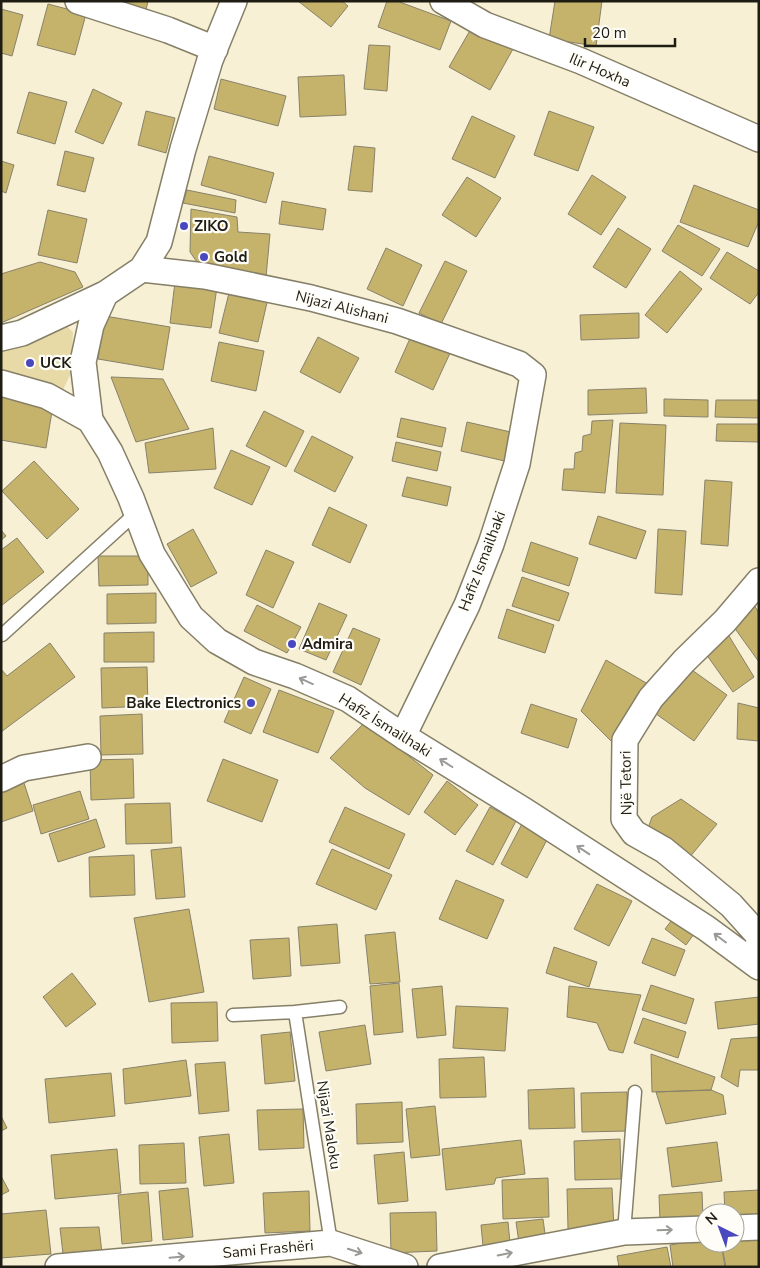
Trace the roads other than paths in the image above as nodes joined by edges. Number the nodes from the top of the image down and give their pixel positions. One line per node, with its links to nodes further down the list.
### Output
1 (78, 1): 4 (street)
2 (234, 1): 4 (street)
3 (443, 1): 5 (street, Ilir Hoxha)
4 (214, 49): 6 (street)
5 (759, 139)
6 (142, 269): 7 (street); 9 (street, Nijazi Alishani)
7 (105, 294): 8 (street); 11 (street, Hafiz İsmai̇lhaki)
8 (1, 338)
9 (533, 375): 15 (street, Hafiz Ismailhaki)
10 (1, 383): 11 (street, Hafiz İsmai̇lhaki)
11 (90, 420): 12 (street, Hafiz İsmai̇lhaki)
12 (136, 512): 14 (lane); 15 (street, Hafiz İsmai̇lhaki, one-way to 12)
13 (759, 581): 18 (street, Një Tetori)
14 (2, 635)
15 (403, 736): 19 (street, Hafiz İsmai̇lhaki, one-way to 15)
16 (88, 757): 17 (street)
17 (1, 779)
18 (759, 943)
19 (759, 967)
20 (340, 1007): 21 (lane)
21 (295, 1012): 22 (lane); 28 (lane, Nijazi Maloku)
22 (233, 1015)
23 (635, 1092): 27 (lane)
24 (759, 1227): 25 (street)
25 (745, 1228)
26 (695, 1229): 27 (street, one-way to 26)
27 (624, 1232): 31 (street, one-way to 27)
28 (331, 1243): 29 (street, Sami Frashëri, one-way to 28); 30 (street, Sami Frashëri, one-way to 30)
29 (64, 1266)
30 (405, 1267)
31 (440, 1267)

